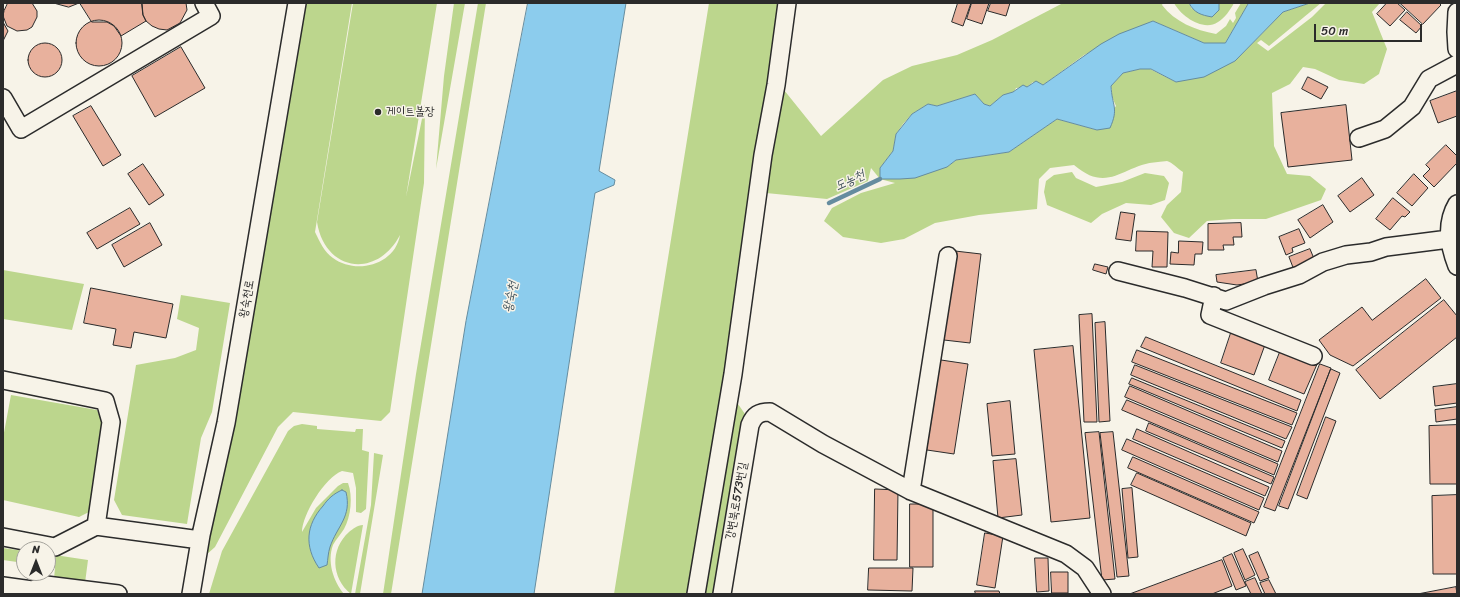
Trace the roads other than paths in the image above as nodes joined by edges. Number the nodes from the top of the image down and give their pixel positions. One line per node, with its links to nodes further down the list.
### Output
1 (204, 3): 7 (street)
2 (297, 3): 20 (street, 왕숙천로)
3 (787, 3): 24 (street)
4 (1457, 12): 5 (street)
5 (1457, 49)
6 (1457, 64): 8 (street)
7 (3, 98)
8 (1359, 138)
9 (1457, 204): 10 (street)
10 (1449, 239): 12 (street); 14 (street)
11 (948, 256): 17 (street)
12 (1457, 266)
13 (1118, 271): 14 (street)
14 (1214, 296): 15 (street)
15 (1313, 356)
16 (3, 380): 18 (street)
17 (911, 491): 25 (street, 강변북로573번길); 26 (street)
18 (96, 526): 19 (street); 20 (street)
19 (3, 537)
20 (200, 540): 23 (street, 왕숙천로)
21 (3, 586): 22 (street)
22 (118, 594)
23 (191, 594)
24 (696, 594)
25 (722, 594)
26 (1102, 594)

